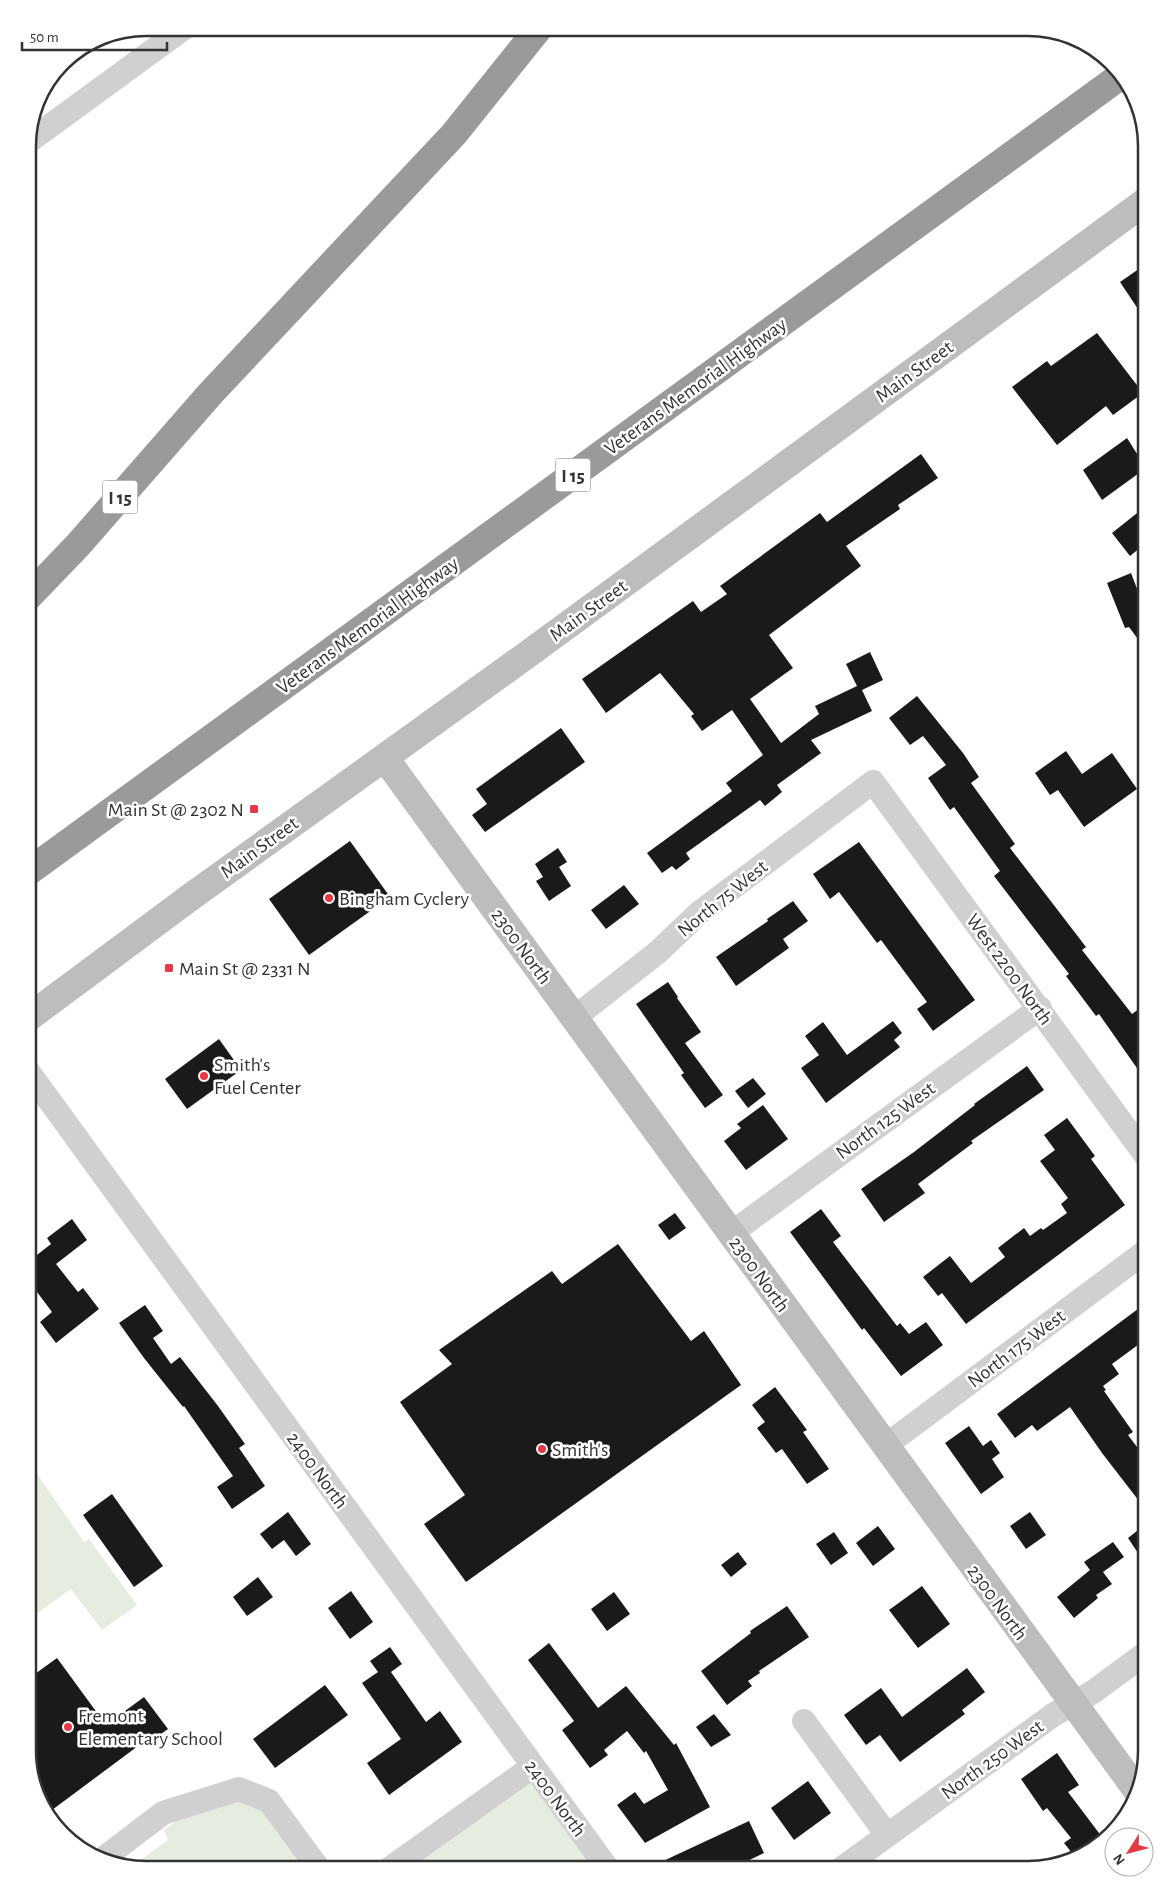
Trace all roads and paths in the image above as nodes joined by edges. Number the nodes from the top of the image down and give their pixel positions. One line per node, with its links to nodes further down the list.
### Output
1 (173, 36): 4 (street)
2 (534, 36): 6 (highway, I 15)
3 (1115, 80): 9 (highway, Veterans Memorial Highway / I 15)
4 (36, 136)
5 (1138, 207): 7 (main road, Main Street)
6 (36, 589)
7 (385, 758): 11 (main road, Main Street); 12 (main road, 2300 North)
8 (873, 782): 10 (street, West 2200 North); 12 (street, North 75 West)
9 (36, 866)
10 (1040, 1008): 14 (street, West 2200 North); 15 (street, North 125 West)
11 (36, 1012)
12 (574, 1018): 15 (main road, 2300 North)
13 (36, 1082): 21 (street, 2400 North)
14 (1138, 1145)
15 (730, 1234): 17 (main road, 2300 North)
16 (1138, 1256): 17 (street, North 175 West)
17 (885, 1446): 19 (main road, 2300 North)
18 (1138, 1659): 19 (street, North 250 West)
19 (1072, 1703): 22 (main road, 2300 North); 23 (street, North 250 West)
20 (804, 1721): 23 (street)
21 (532, 1767): 26 (street); 27 (street, 2400 North)
22 (1132, 1784)
23 (887, 1836): 28 (street, North 250 West)
24 (109, 1854): 25 (street)
25 (313, 1861)
26 (400, 1861)
27 (602, 1861)
28 (852, 1861)

